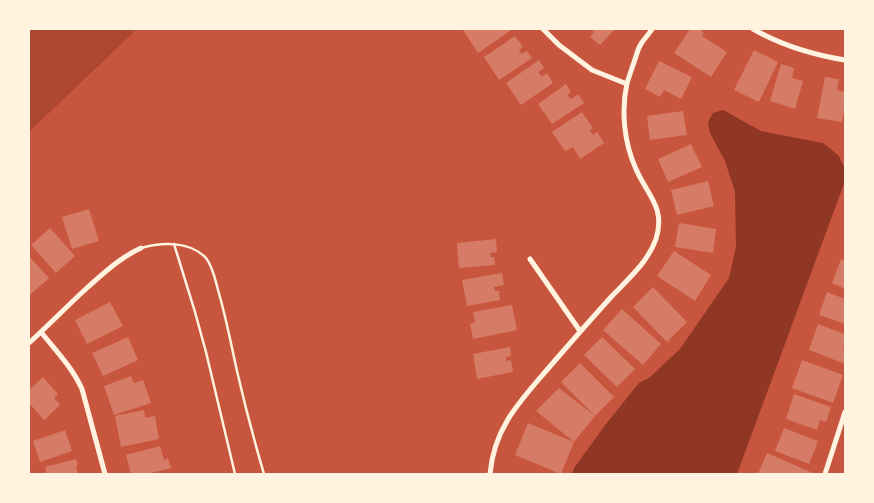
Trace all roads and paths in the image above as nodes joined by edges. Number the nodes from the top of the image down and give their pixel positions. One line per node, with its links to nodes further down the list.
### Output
1 (543, 29): 5 (street)
2 (652, 29): 5 (street)
3 (754, 29): 4 (street)
4 (845, 60)
5 (627, 84): 9 (street)
6 (174, 244): 7 (lane); 14 (lane); 15 (lane)
7 (142, 248): 10 (street)
8 (530, 259): 9 (street)
9 (580, 331): 16 (street)
10 (40, 332): 11 (street); 13 (street)
11 (29, 344)
12 (845, 412): 17 (street)
13 (105, 474)
14 (235, 474)
15 (264, 474)
16 (490, 474)
17 (824, 474)

